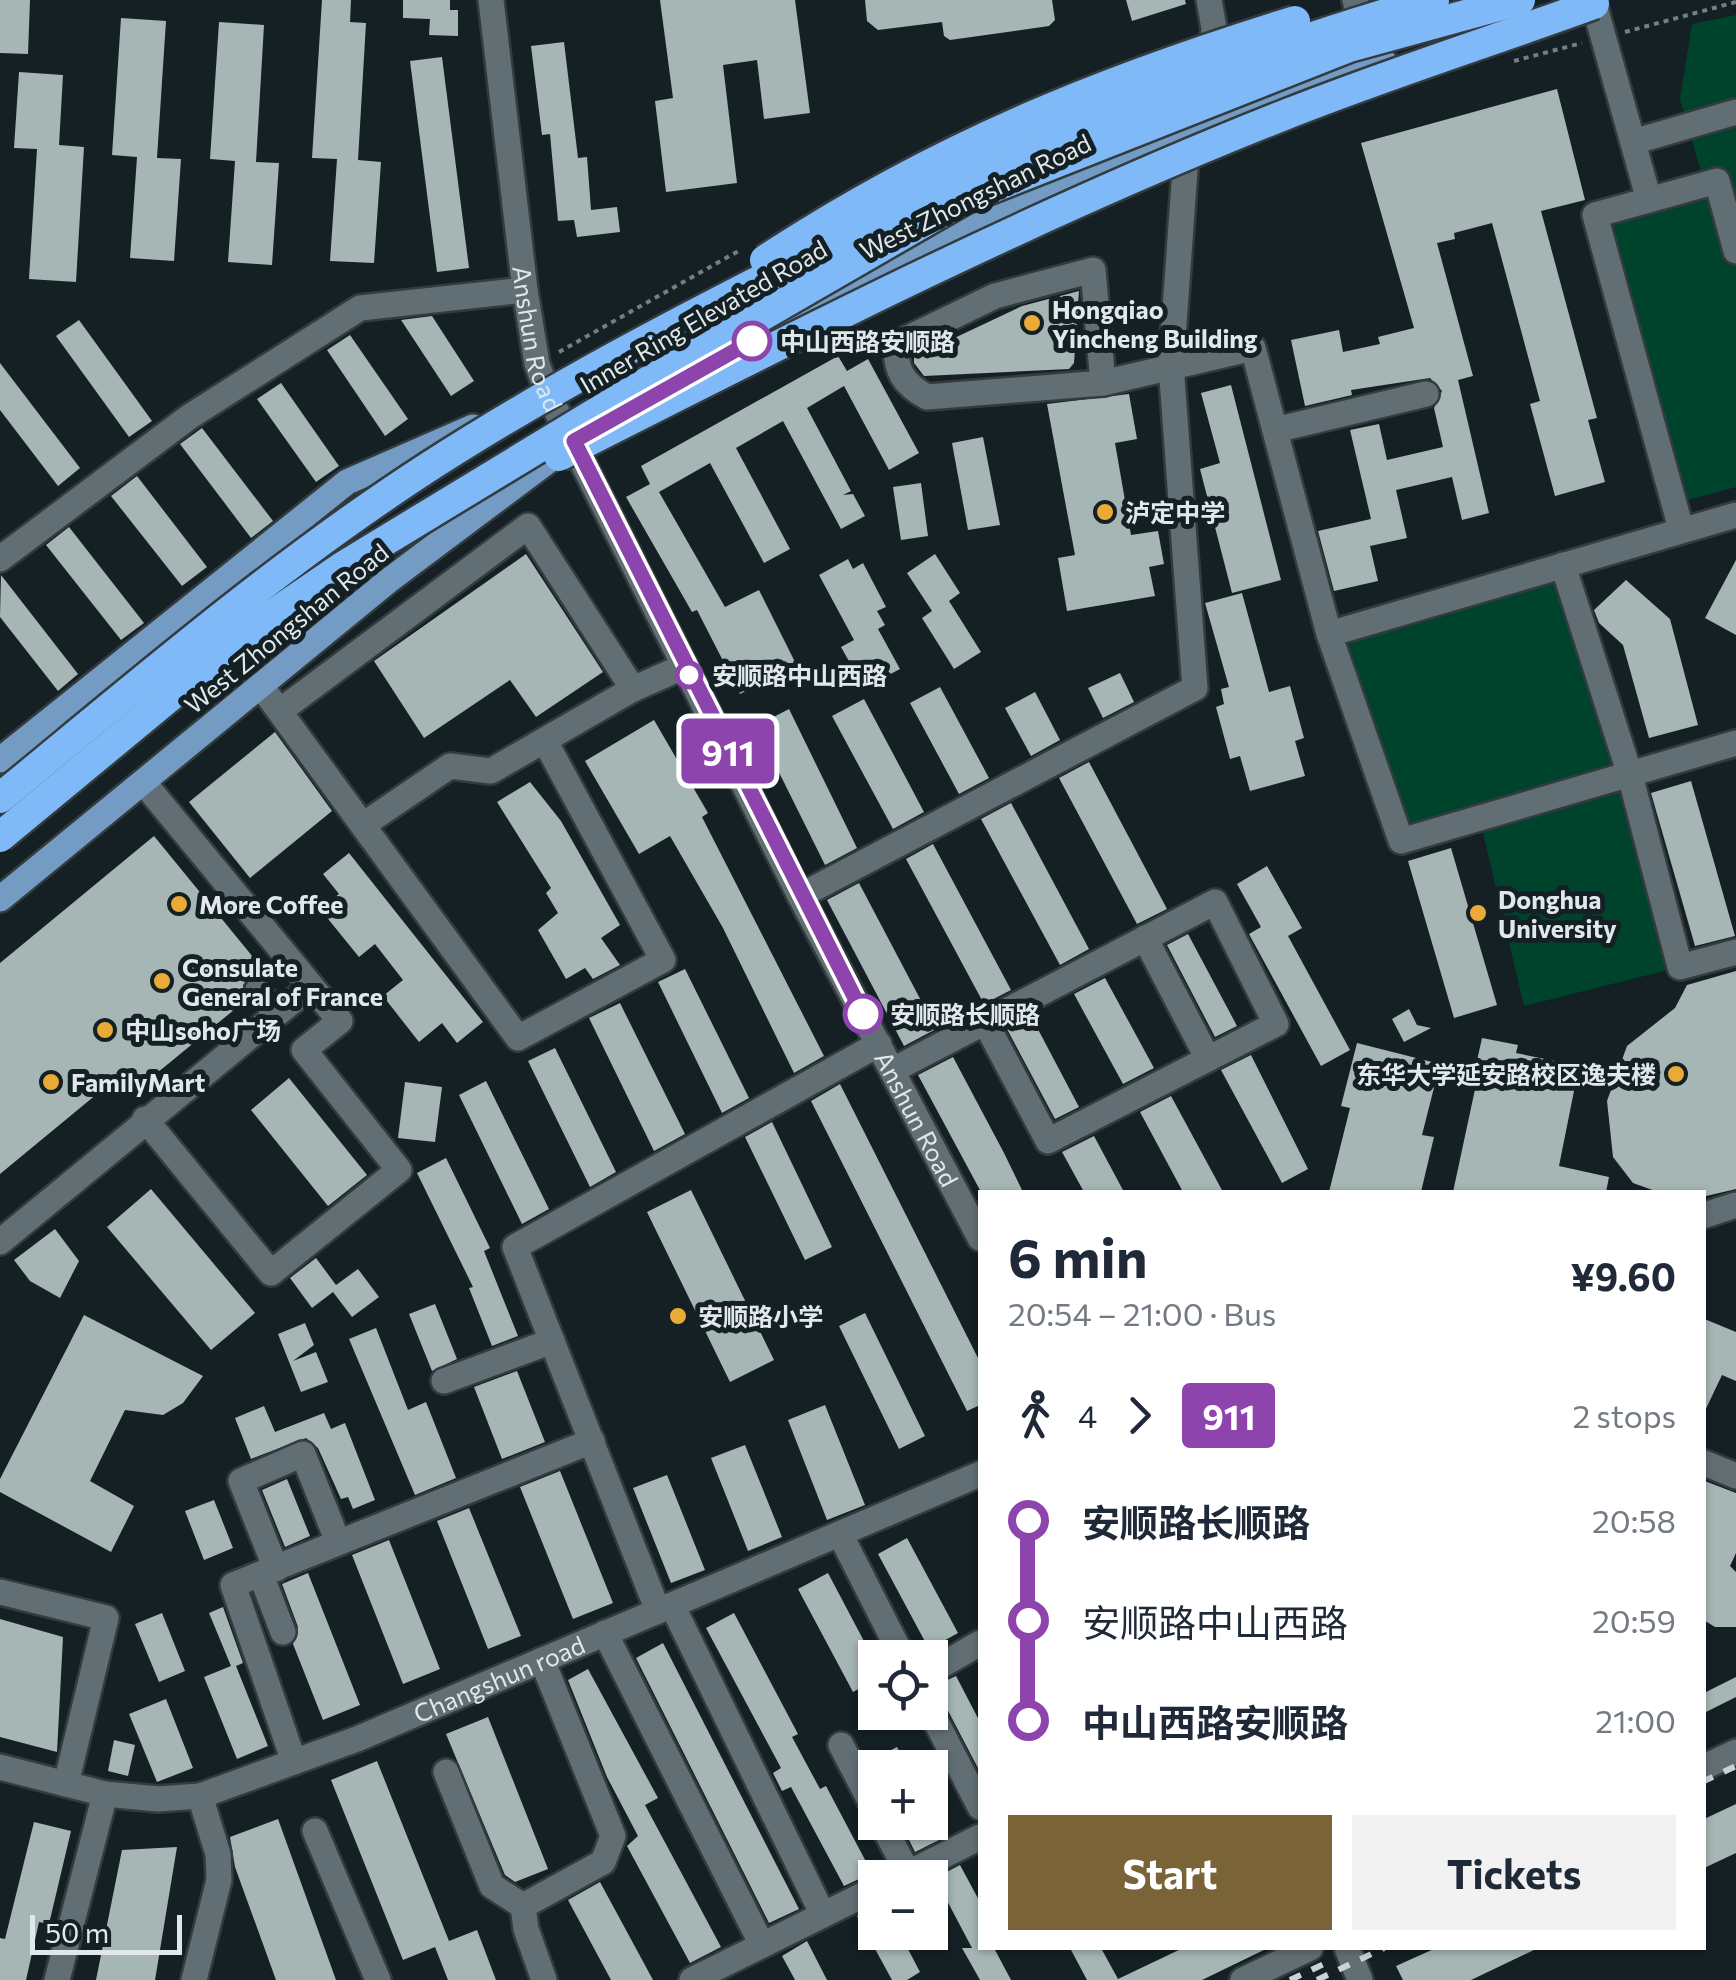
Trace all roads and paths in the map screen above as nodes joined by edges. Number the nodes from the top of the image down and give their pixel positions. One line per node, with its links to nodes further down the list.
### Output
1 (491, 0): 20 (street, Anshun Road)
2 (1209, 0): 14 (street)
3 (1355, 0): 11 (street)
4 (1376, 0): 21 (highway, bridge)
5 (1414, 0): 11 (highway, bridge)
6 (1434, 0): 11 (highway, Inner Ring Elevated Road, bridge)
7 (1456, 0): 11 (main road, West Zhongshan Road)
8 (1520, 0): 32 (highway, Inner Ring Elevated Road, bridge)
9 (1603, 2): 12 (street); 17 (highway, bridge); 27 (main road, West Zhongshan Road)
10 (1736, 2): 12 (path)
11 (1348, 28): 14 (main road, West Zhongshan Road); 21 (highway, Inner Ring Elevated Road, bridge)
12 (1603, 38): 13 (path); 16 (street)
13 (1507, 63)
14 (1211, 77): 24 (main road, West Zhongshan Road)
15 (1736, 112): 16 (street)
16 (1633, 142): 18 (street)
17 (1186, 156): 22 (street); 32 (highway, bridge)
18 (1649, 200): 19 (street); 29 (street)
19 (1736, 252)
20 (525, 290): 24 (street, Anshun Road); 30 (street)
21 (646, 338): 43 (highway, Inner Ring Elevated Road, bridge)
22 (1171, 365): 23 (street); 26 (street); 46 (street)
23 (1103, 383): 23 (street)
24 (548, 394): 27 (street, Anshun Road); 40 (main road, West Zhongshan Road)
25 (1426, 394): 26 (street)
26 (1276, 430): 33 (street)
27 (574, 441): 34 (street, Anshun Road); 35 (main road, West Zhongshan Road)
28 (1736, 515): 29 (street)
29 (1681, 529): 31 (street)
30 (0, 559)
31 (1563, 565): 33 (street); 41 (street)
32 (342, 566): 45 (highway, Inner Ring Elevated Road, bridge)
33 (1328, 634): 41 (street)
34 (685, 666): 36 (street); 46 (street, Anshun Road)
35 (261, 686): 37 (street); 42 (main road, West Zhongshan Road)
36 (634, 688): 37 (street); 38 (street)
37 (280, 712): 44 (street)
38 (545, 741): 44 (street); 44 (street)
39 (1736, 744): 41 (street)
40 (0, 760)
41 (1630, 775): 49 (street)
42 (144, 782): 47 (main road, West Zhongshan Road); 50 (street)
43 (0, 798)
44 (363, 825)
45 (0, 837)
46 (800, 896): 54 (street, Anshun Road)
47 (0, 899)
48 (1145, 938): 53 (street); 55 (street); 55 (street)
49 (1736, 952)
50 (311, 986): 52 (street); 57 (street)
51 (258, 990): 52 (street)
52 (276, 1013): 57 (street)
53 (985, 1022): 55 (street); 56 (street)
54 (880, 1044): 56 (street, Anshun Road); 62 (street)
55 (1208, 1059)
56 (892, 1070): 60 (street, Anshun Road)
57 (146, 1120): 61 (street)
58 (1736, 1205): 59 (street)
59 (1706, 1215)
60 (978, 1234)
61 (0, 1242)
62 (552, 1341): 63 (street); 64 (street)
63 (444, 1381)
64 (592, 1441): 69 (street); 72 (street)
65 (1706, 1464): 67 (street)
66 (978, 1475): 68 (street, Changshun road)
67 (1736, 1476)
68 (840, 1534): 72 (street, Changshun road); 75 (street)
69 (338, 1542): 70 (street); 70 (street)
70 (269, 1572): 73 (street); 82 (street)
71 (0, 1592): 87 (street)
72 (665, 1608): 74 (street, Changshun road); 96 (street)
73 (283, 1632)
74 (605, 1633): 77 (street, Changshun road); 97 (street)
75 (894, 1640)
76 (978, 1644): 78 (street)
77 (542, 1660): 82 (street, Changshun road); 95 (street)
78 (948, 1662)
79 (940, 1730): 90 (street)
80 (841, 1745): 86 (street)
81 (1736, 1752): 83 (street)
82 (294, 1762): 89 (street, Changshun road)
83 (1706, 1766)
84 (0, 1767): 87 (street, Changshun road)
85 (446, 1772): 95 (street)
86 (858, 1778)
87 (66, 1784): 88 (street, Changshun road)
88 (105, 1794): 89 (street, Changshun road); 100 (street)
89 (200, 1796): 101 (street)
90 (978, 1803)
91 (315, 1830): 102 (street)
92 (978, 1838): 93 (street)
93 (933, 1860)
94 (858, 1898): 96 (street)
95 (523, 1906): 103 (street)
96 (823, 1915): 97 (street)
97 (762, 1945): 104 (street)
98 (1306, 1950): 105 (street)
99 (1348, 1950): 106 (street)
100 (56, 1980)
101 (194, 1980)
102 (378, 1980)
103 (544, 1980)
104 (692, 1980)
105 (1242, 1980)
106 (1360, 1980)

